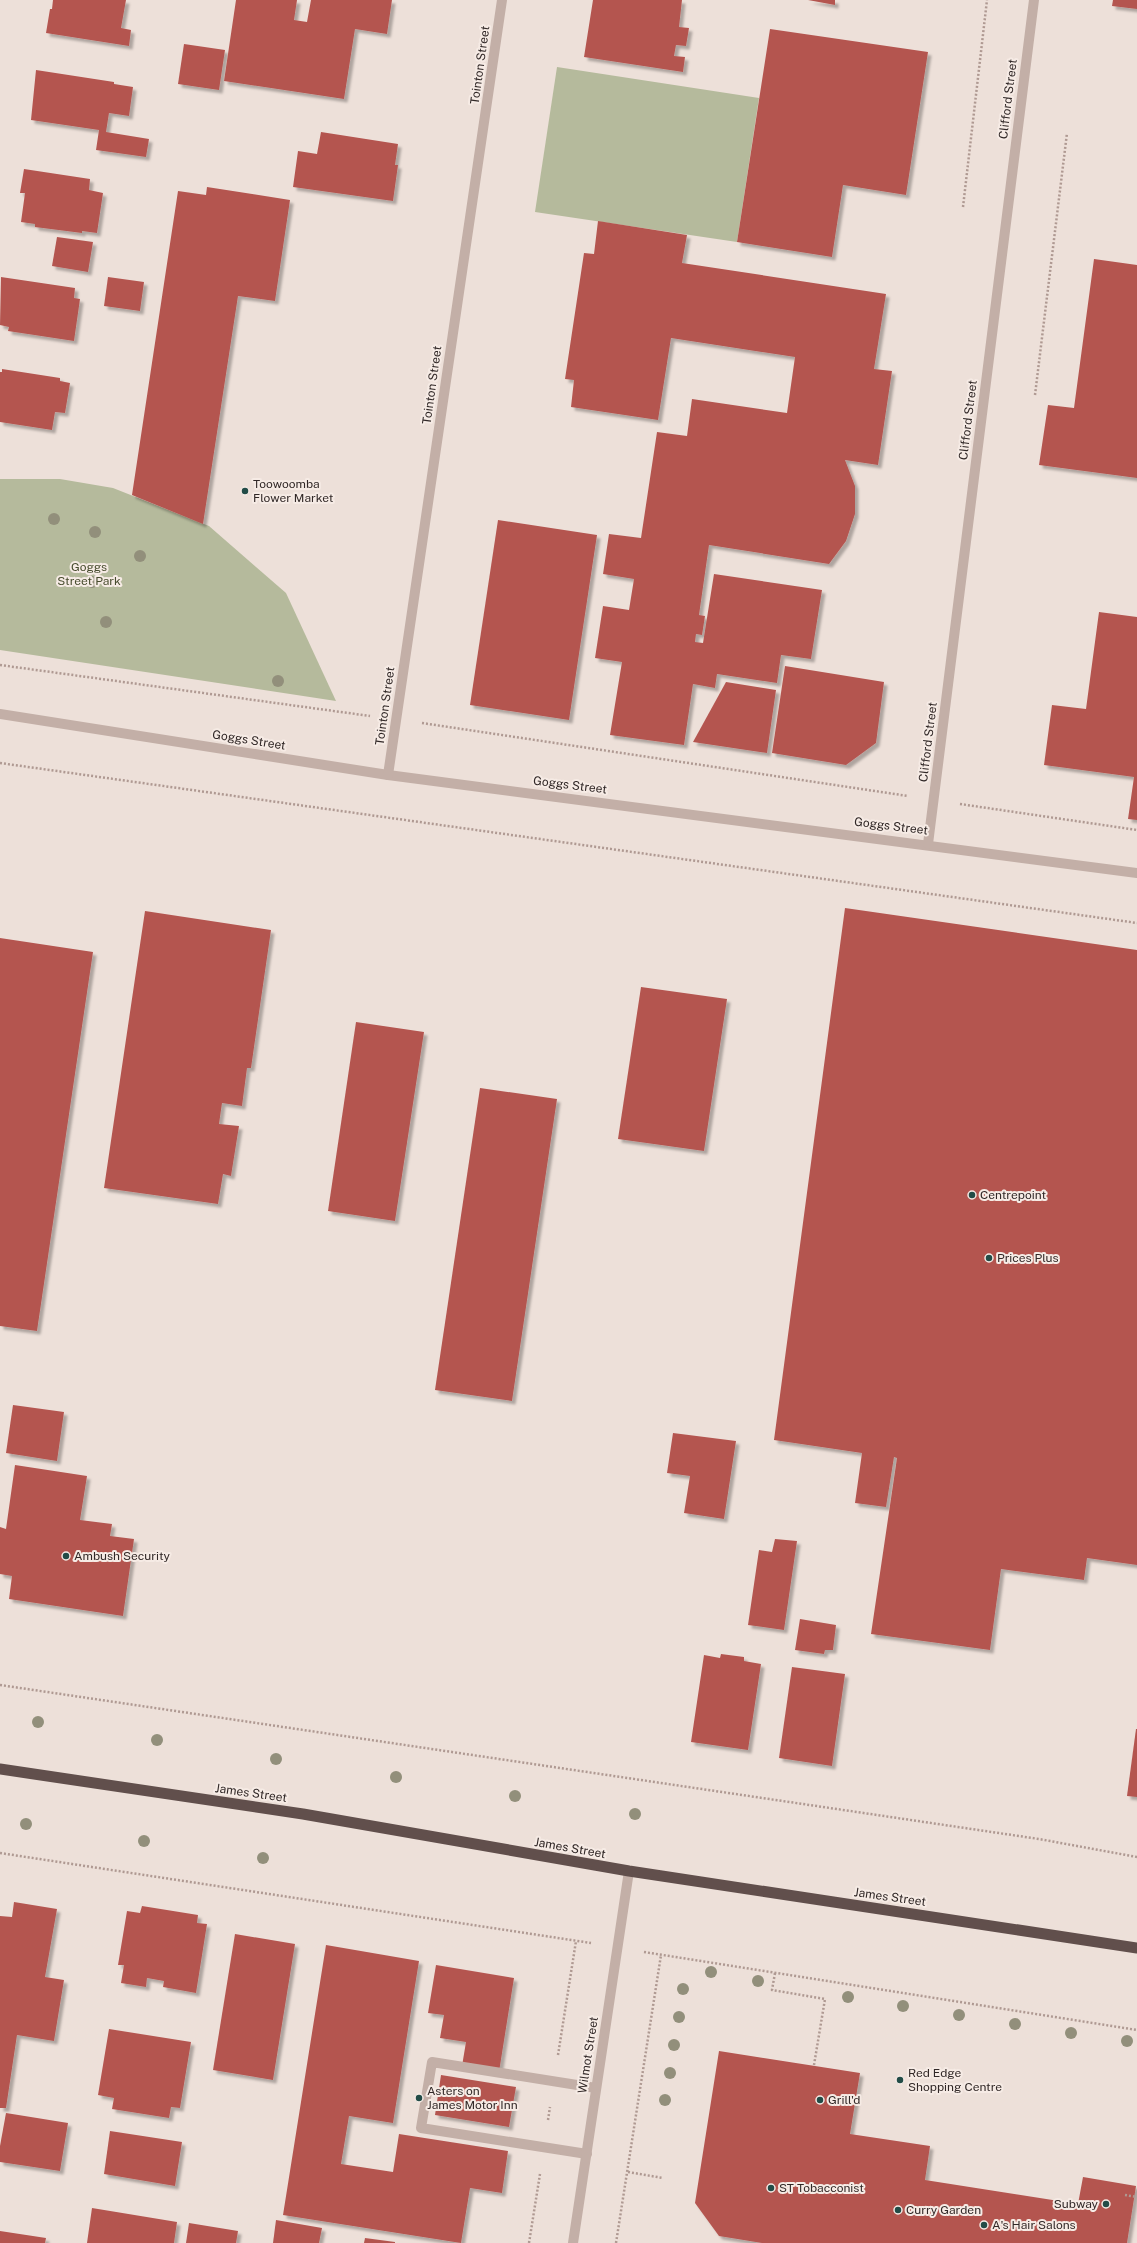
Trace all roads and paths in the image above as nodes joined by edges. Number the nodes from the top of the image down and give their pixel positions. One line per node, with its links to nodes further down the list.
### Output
1 (502, 0): 9 (street, Tointon Street)
2 (987, 0): 5 (path)
3 (1034, 0): 12 (street, Clifford Street)
4 (1067, 133): 6 (path)
5 (963, 207)
6 (1035, 395)
7 (0, 665): 9 (path)
8 (0, 714): 11 (street, Goggs Street)
9 (396, 720): 11 (street, Tointon Street); 12 (path)
10 (0, 763): 16 (path)
11 (388, 775): 14 (street, Goggs Street)
12 (934, 800): 13 (path); 14 (street, Clifford Street)
13 (1137, 830)
14 (928, 844): 15 (street, Goggs Street)
15 (1137, 873)
16 (1137, 923)
17 (0, 1685): 20 (path)
18 (0, 1769): 21 (highway, James Street)
19 (0, 1853): 22 (path)
20 (1137, 1857)
21 (629, 1871): 23 (highway, James Street); 27 (street, Wilmot Street)
22 (576, 1941)
23 (1137, 1948)
24 (775, 1973): 25 (path); 26 (path); 29 (path)
25 (1137, 2030)
26 (814, 2065)
27 (596, 2088): 28 (street, Wilmot Street); 28 (street)
28 (586, 2154): 33 (street, Wilmot Street)
29 (628, 2172): 30 (path); 34 (path)
30 (662, 2178)
31 (1125, 2195): 32 (path)
32 (1137, 2197)
33 (573, 2243)
34 (616, 2243)

